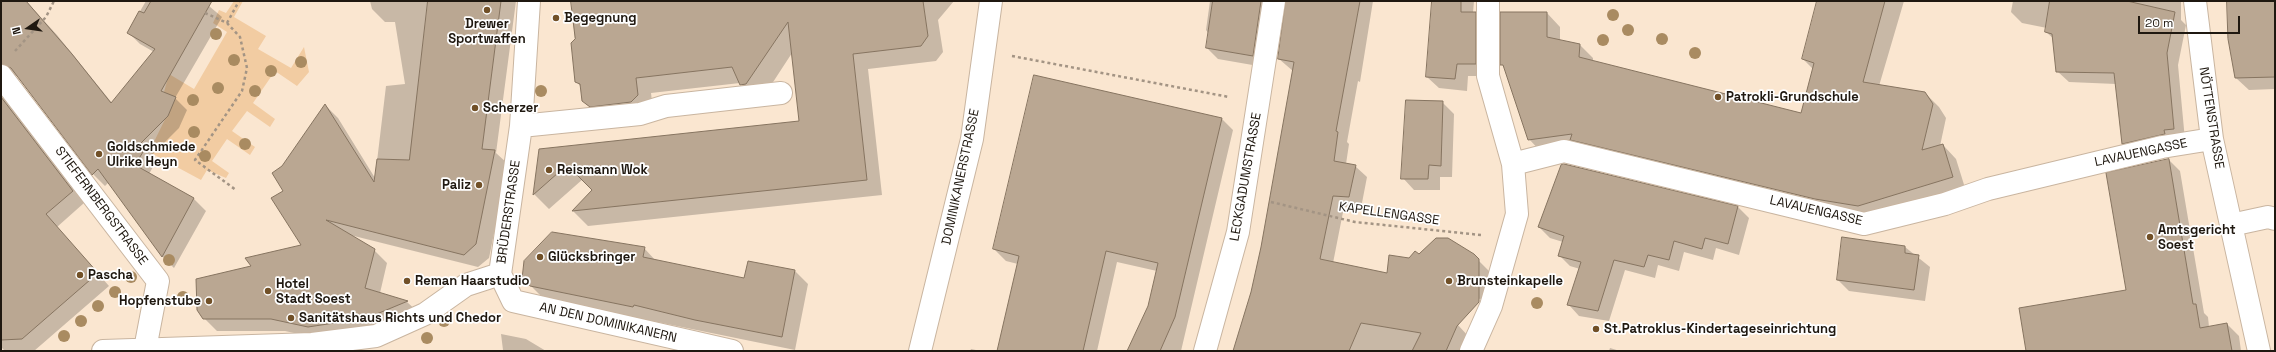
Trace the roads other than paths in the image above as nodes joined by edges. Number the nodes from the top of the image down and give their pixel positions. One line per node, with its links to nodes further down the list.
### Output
1 (529, 1): 8 (street, BRÜDERSTRASSE)
2 (991, 1): 17 (street, DOMINIKANERSTRASSE)
3 (1274, 1): 18 (street, LECKGADUMSTRASSE)
4 (1488, 1): 10 (street)
5 (2195, 1): 9 (street, NÖTTENSTRASSE)
6 (1, 76): 14 (street, STIEFERNBERGSTRASSE)
7 (781, 93): 8 (street)
8 (521, 126): 13 (street, BRÜDERSTRASSE)
9 (2212, 139): 10 (street, LAVAUENGASSE); 12 (street, NÖTTENSTRASSE)
10 (1513, 164): 19 (street)
11 (2275, 219): 12 (street)
12 (2232, 225): 20 (street, NÖTTENSTRASSE)
13 (500, 274): 14 (street, BRÜDERSTRASSE); 16 (street, AN DEN DOMINIKANERN)
14 (145, 349): 15 (street, BRÜDERSTRASSE)
15 (103, 351)
16 (732, 351)
17 (920, 351)
18 (1205, 351)
19 (1471, 351)
20 (2259, 351)

